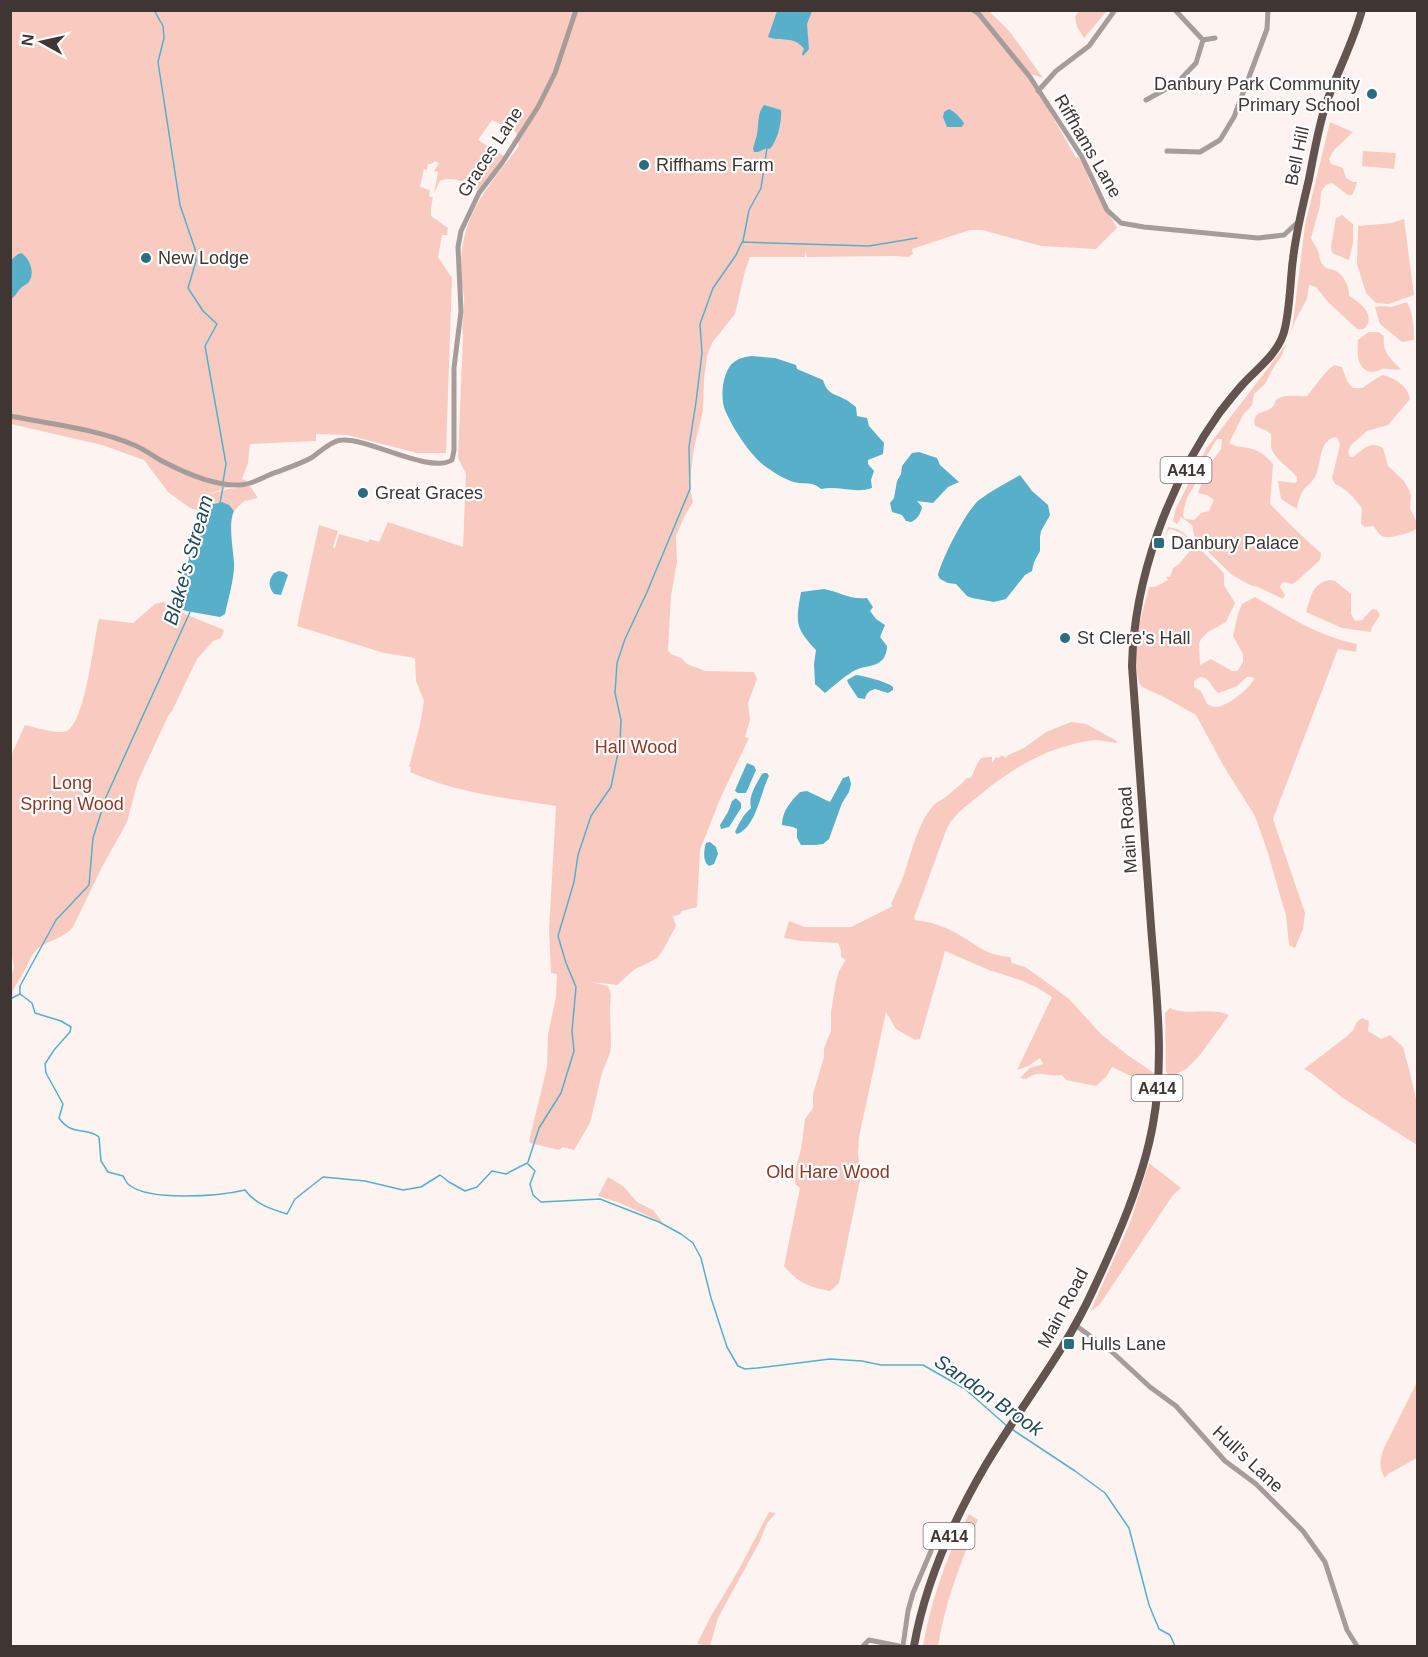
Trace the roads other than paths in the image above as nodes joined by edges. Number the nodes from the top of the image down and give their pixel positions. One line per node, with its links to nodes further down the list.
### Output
1 (576, 10): 17 (street, Graces Lane)
2 (973, 10): 9 (street, Riffhams Lane)
3 (1115, 10): 10 (street)
4 (1175, 10): 8 (street)
5 (1268, 10): 13 (street)
6 (1362, 10): 14 (main road, Bell Hill / A414)
7 (1215, 38): 8 (street)
8 (1203, 40): 12 (street)
9 (1030, 77): 10 (street); 11 (street, Riffhams Lane)
10 (1046, 84): 11 (street)
11 (1038, 91): 15 (street, Riffhams Lane)
12 (1146, 100)
13 (1167, 151)
14 (1300, 220): 15 (street); 16 (main road, Bell Hill / A414)
15 (1284, 235): 16 (street)
16 (1295, 244): 18 (main road, Main Road / A414)
17 (10, 416)
18 (1076, 1325): 22 (main road, Main Road / A414); 23 (street, Hull's Lane)
19 (931, 1551): 21 (street)
20 (863, 1647): 21 (street)
21 (901, 1647)
22 (914, 1647)
23 (1357, 1647)

